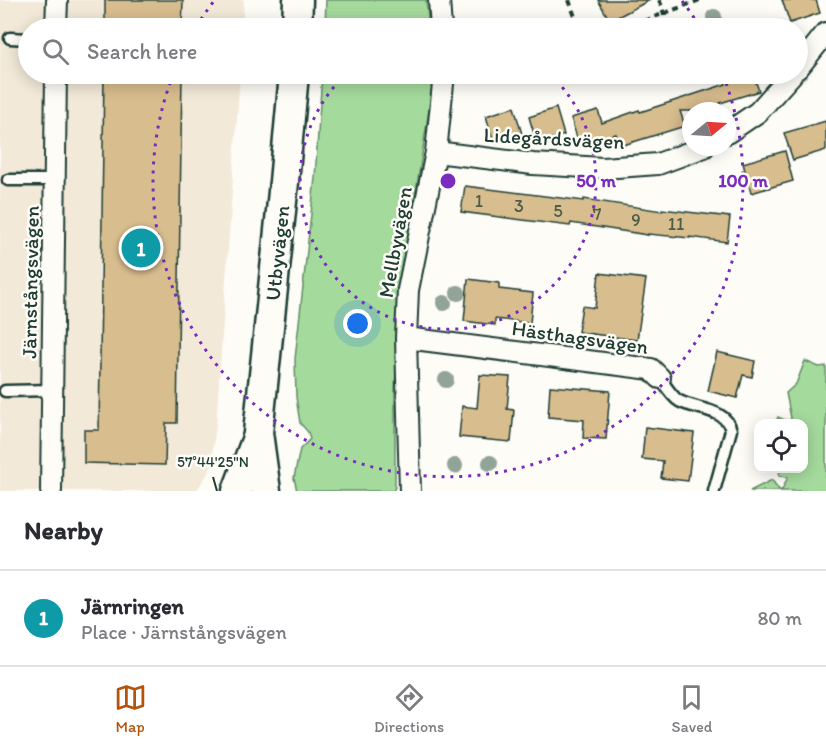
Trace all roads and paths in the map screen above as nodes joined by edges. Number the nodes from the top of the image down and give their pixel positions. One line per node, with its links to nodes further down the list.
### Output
1 (57, 0): 8 (street)
2 (298, 0): 9 (main road)
3 (439, 0): 10 (street)
4 (569, 0): 11 (path)
5 (659, 0): 7 (path)
6 (700, 0): 7 (path)
7 (664, 15): 12 (path)
8 (57, 18)
9 (297, 18)
10 (440, 18)
11 (575, 18)
12 (655, 18)
13 (826, 33): 16 (street)
14 (10, 38): 15 (lane)
15 (18, 38)
16 (808, 56)
17 (56, 84): 25 (street, Järnstångsvägen)
18 (293, 84): 30 (main road, Utbyvägen)
19 (443, 84): 22 (street, Mellbyvägen)
20 (783, 84): 21 (street)
21 (736, 127)
22 (436, 152): 23 (street, Lidegårdsvägen); 26 (street, Mellbyvägen)
23 (682, 155)
24 (8, 180): 25 (lane)
25 (55, 180): 28 (street, Järnstångsvägen)
26 (406, 338): 27 (street, Hästhagsvägen); 34 (street, Mellbyvägen)
27 (660, 378): 35 (lane, Hästhagsvägen)
28 (53, 390): 29 (lane); 31 (street, Järnstångsvägen)
29 (5, 391)
30 (258, 433): 32 (main road, Utbyvägen); 33 (main road, Utbyvägen)
31 (51, 491)
32 (237, 491)
33 (266, 491)
34 (410, 491)
35 (714, 491)

